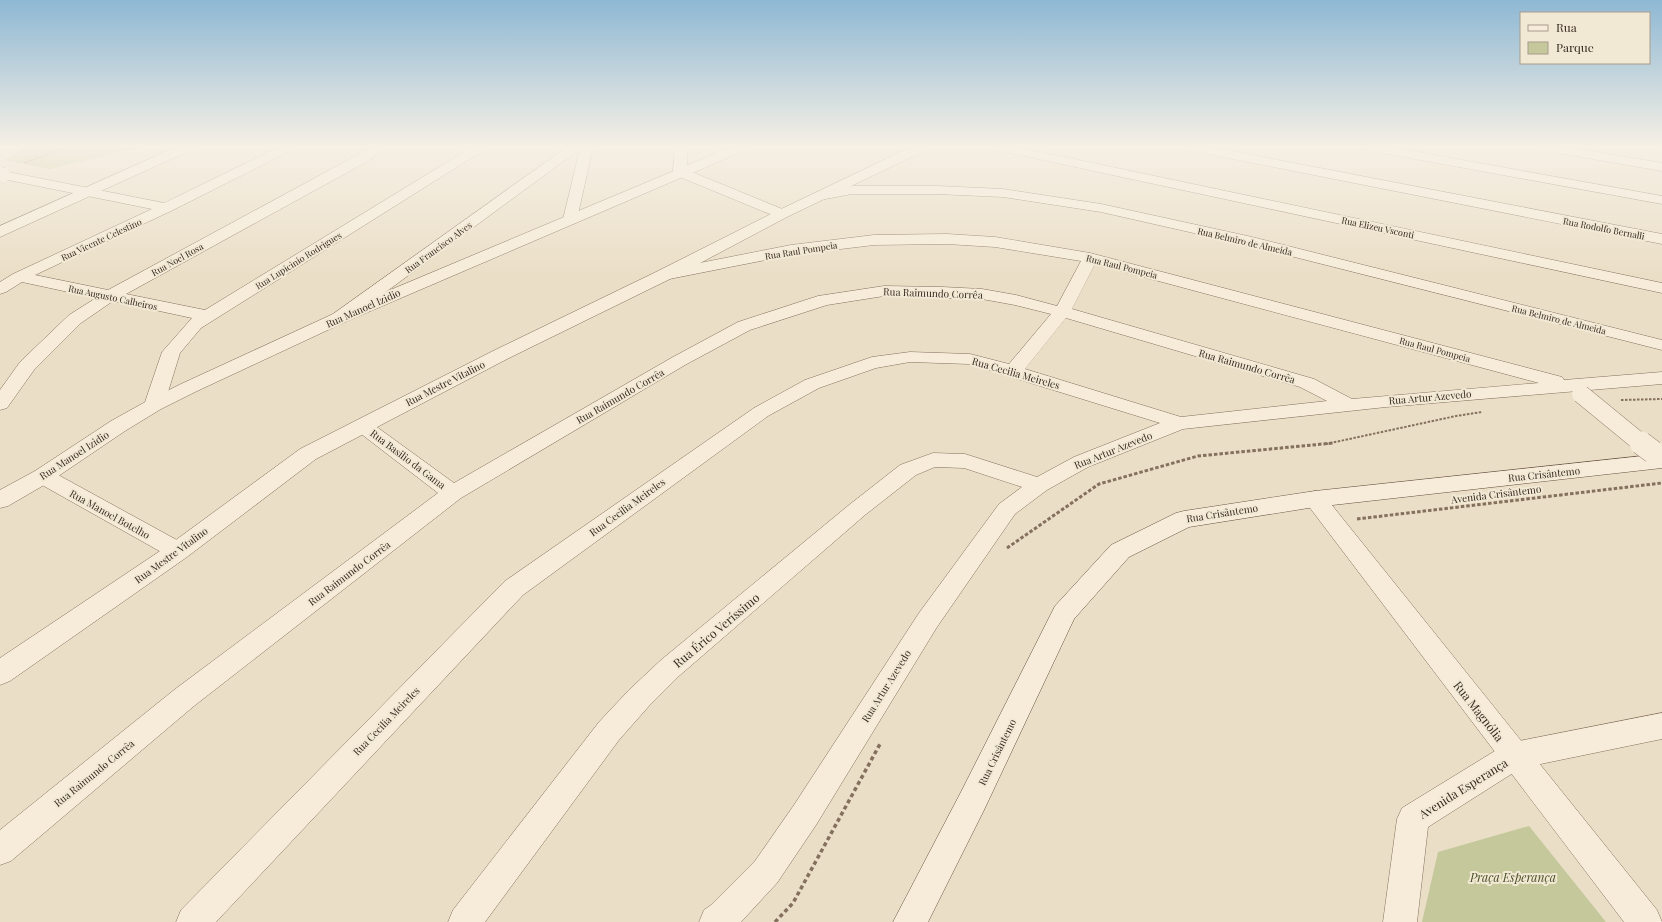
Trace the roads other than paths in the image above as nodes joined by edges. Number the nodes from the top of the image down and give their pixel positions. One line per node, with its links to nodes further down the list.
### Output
1 (79, 190): 15 (street)
2 (93, 190): 15 (street)
3 (202, 190): 17 (street, Rua Vicente Celestino)
4 (304, 190): 27 (street, Rua Noel Rosa)
5 (410, 190): 29 (street, Rua Lupicinio Rodrigues)
6 (516, 190): 30 (street, Rua Francisco Alves)
7 (577, 190): 19 (street)
8 (638, 190): 19 (street, Rua Manoel Izidio)
9 (724, 190): 18 (street)
10 (832, 190): 16 (street, Rua Mestre Vitalino)
11 (852, 190): 16 (street, Rua Belmiro de Almeida)
12 (938, 190): 31 (street, Rua Belmiro de Almeida)
13 (1203, 190): 25 (street, Rua Elizeu Vsconti)
14 (1412, 190): 21 (street, Rua Rodolfo Bernalli)
15 (89, 192): 17 (street); 20 (street)
16 (820, 196): 18 (street, Rua Mestre Vitalino)
17 (166, 208): 24 (street, Rua Vicente Celestino)
18 (782, 214): 23 (street, Rua Mestre Vitalino)
19 (570, 219): 30 (street, Rua Manoel Izidio)
20 (0, 232)
21 (1662, 239)
22 (1090, 258): 23 (street, Rua Raul Pompeia); 28 (street); 34 (street, Rua Raul Pompeia)
23 (664, 275): 39 (street, Rua Mestre Vitalino)
24 (19, 278): 26 (street, Rua Vicente Celestino); 27 (street, Rua Augusto Calheiros)
25 (1662, 288)
26 (0, 289)
27 (110, 296): 29 (street, Rua Augusto Calheiros); 35 (street, Rua Noel Rosa)
28 (1062, 312): 32 (street); 37 (street, Rua Raimundo Corrêa); 43 (street, Rua Raimundo Corrêa)
29 (207, 316): 36 (street, Rua Lupicinio Rodrigues)
30 (339, 318): 36 (street, Rua Manoel Izidio)
31 (1662, 345)
32 (1013, 371): 38 (street, Rua Cecilia Meireles); 51 (street, Rua Cecilia Meireles)
33 (1662, 378): 34 (street, Rua Artur Azevedo)
34 (1575, 389): 37 (street, Rua Artur Azevedo); 40 (street, bridge)
35 (0, 404)
36 (154, 405): 41 (street, Rua Manoel Izidio)
37 (1349, 405): 38 (street, Rua Artur Azevedo)
38 (1180, 423): 42 (street, Rua Artur Azevedo)
39 (363, 426): 43 (street, Rua Basilio da Gama); 46 (street, Rua Mestre Vitalino)
40 (1659, 458): 44 (street, Rua Crisântemo)
41 (43, 476): 45 (street, Rua Manoel Izidio); 46 (street, Rua Manoel Botelho)
42 (1039, 485): 52 (street, Rua Érico Veríssimo); 53 (street, Rua Artur Azevedo)
43 (453, 493): 50 (street, Rua Raimundo Corrêa)
44 (1315, 499): 49 (street, Rua Magnólia); 54 (street, Rua Crisântemo)
45 (0, 500)
46 (178, 551): 47 (street, Rua Mestre Vitalino)
47 (0, 673)
48 (1662, 726): 49 (street, Avenida Esperança)
49 (1514, 756): 55 (street, Avenida Esperança); 56 (street, Rua Magnólia)
50 (0, 850)
51 (193, 922)
52 (465, 922)
53 (716, 922)
54 (910, 922)
55 (1400, 922)
56 (1645, 922)

